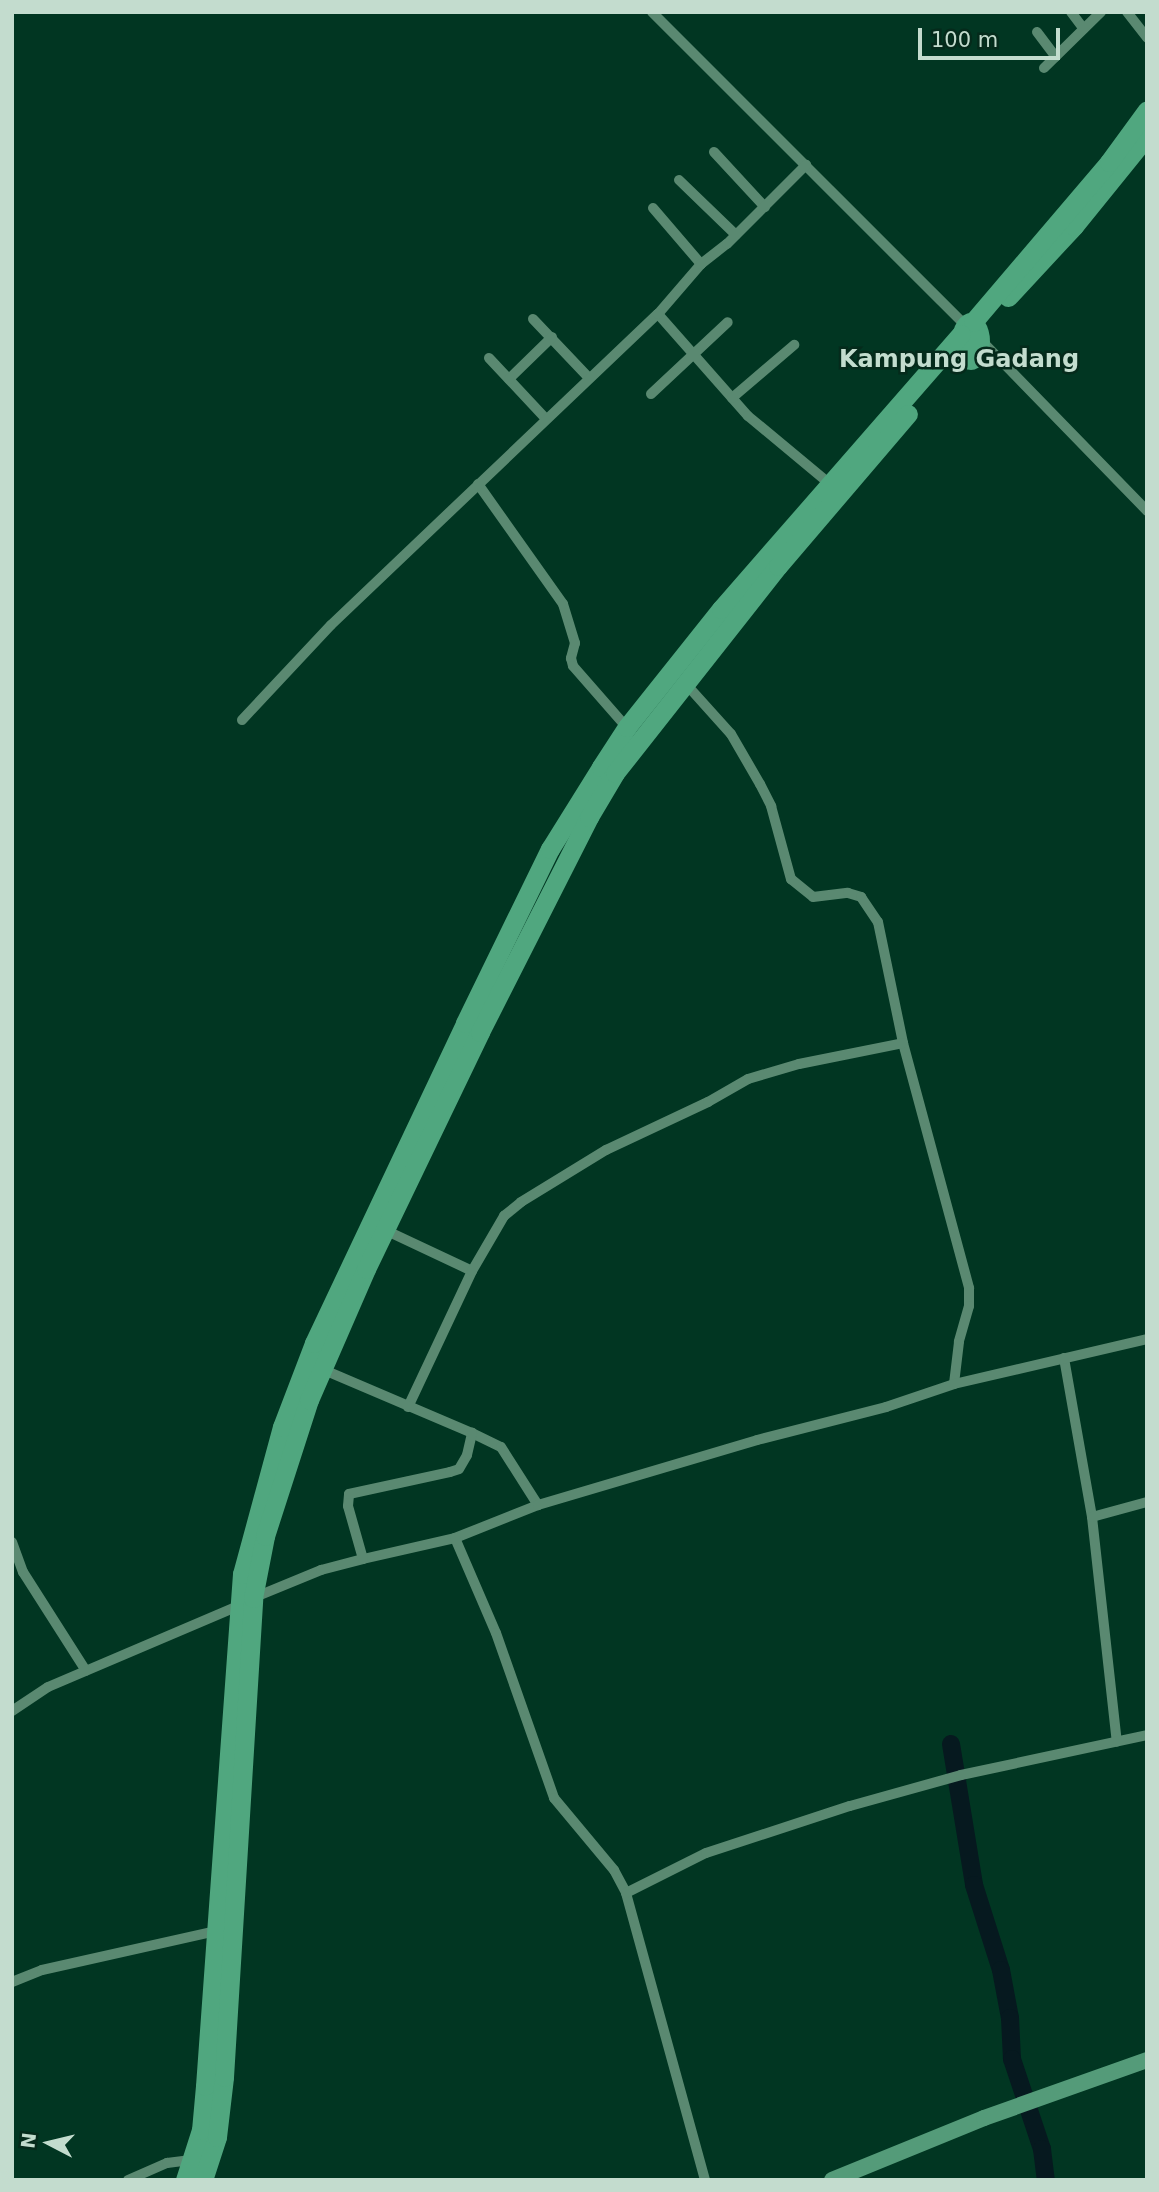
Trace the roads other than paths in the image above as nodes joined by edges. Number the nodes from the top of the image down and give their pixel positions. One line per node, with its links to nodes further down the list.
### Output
1 (652, 12): 14 (street)
2 (1070, 12): 6 (street)
3 (1101, 12): 6 (street)
4 (1127, 12): 5 (street)
5 (1138, 17): 8 (street)
6 (1084, 29): 9 (street)
7 (1037, 32): 9 (street)
8 (1147, 38)
9 (1056, 57): 10 (street)
10 (1044, 68)
11 (1147, 110): 23 (highway)
12 (1147, 136): 23 (highway)
13 (714, 152): 16 (street)
14 (806, 165): 16 (street); 23 (street)
15 (679, 180): 18 (street)
16 (765, 207): 18 (street)
17 (653, 208): 19 (street)
18 (736, 235): 19 (street)
19 (701, 264): 20 (street)
20 (658, 314): 26 (street); 28 (street)
21 (533, 319): 24 (street)
22 (728, 322): 26 (street)
23 (971, 331): 34 (highway); 35 (street); 36 (highway)
24 (552, 337): 28 (street); 29 (street)
25 (794, 345): 31 (street)
26 (693, 353): 30 (street); 31 (street)
27 (489, 358): 29 (street)
28 (588, 377): 32 (street)
29 (509, 379): 32 (street)
30 (650, 394)
31 (732, 398): 34 (street)
32 (546, 419): 33 (street)
33 (478, 484): 37 (street); 38 (street)
34 (830, 484): 38 (highway)
35 (1147, 511)
36 (686, 684): 38 (highway); 40 (street)
37 (242, 720)
38 (633, 734): 39 (highway)
39 (472, 1027): 41 (highway); 48 (highway)
40 (903, 1043): 42 (street); 46 (street)
41 (385, 1230): 42 (street); 45 (highway)
42 (472, 1271): 47 (street)
43 (1147, 1339): 44 (street)
44 (1064, 1358): 46 (street); 52 (street)
45 (322, 1369): 47 (street); 48 (highway)
46 (954, 1384): 51 (street)
47 (408, 1407): 49 (street)
48 (290, 1429): 56 (highway)
49 (472, 1433): 51 (street); 55 (street)
50 (1147, 1502): 52 (street)
51 (538, 1505): 53 (street)
52 (1091, 1517): 60 (street)
53 (455, 1538): 55 (street); 62 (street)
54 (12, 1542): 57 (street)
55 (363, 1559): 56 (street)
56 (245, 1602): 57 (street); 61 (highway)
57 (86, 1671): 58 (street)
58 (12, 1711)
59 (1147, 1735): 60 (street)
60 (1117, 1742): 62 (street)
61 (231, 1849): 63 (highway); 69 (highway)
62 (625, 1893): 70 (street)
63 (217, 1931): 64 (street); 66 (highway)
64 (12, 1982)
65 (1147, 2060): 71 (main road)
66 (193, 2160): 67 (street); 68 (highway)
67 (128, 2180)
68 (185, 2180)
69 (203, 2180)
70 (705, 2180)
71 (832, 2180)

